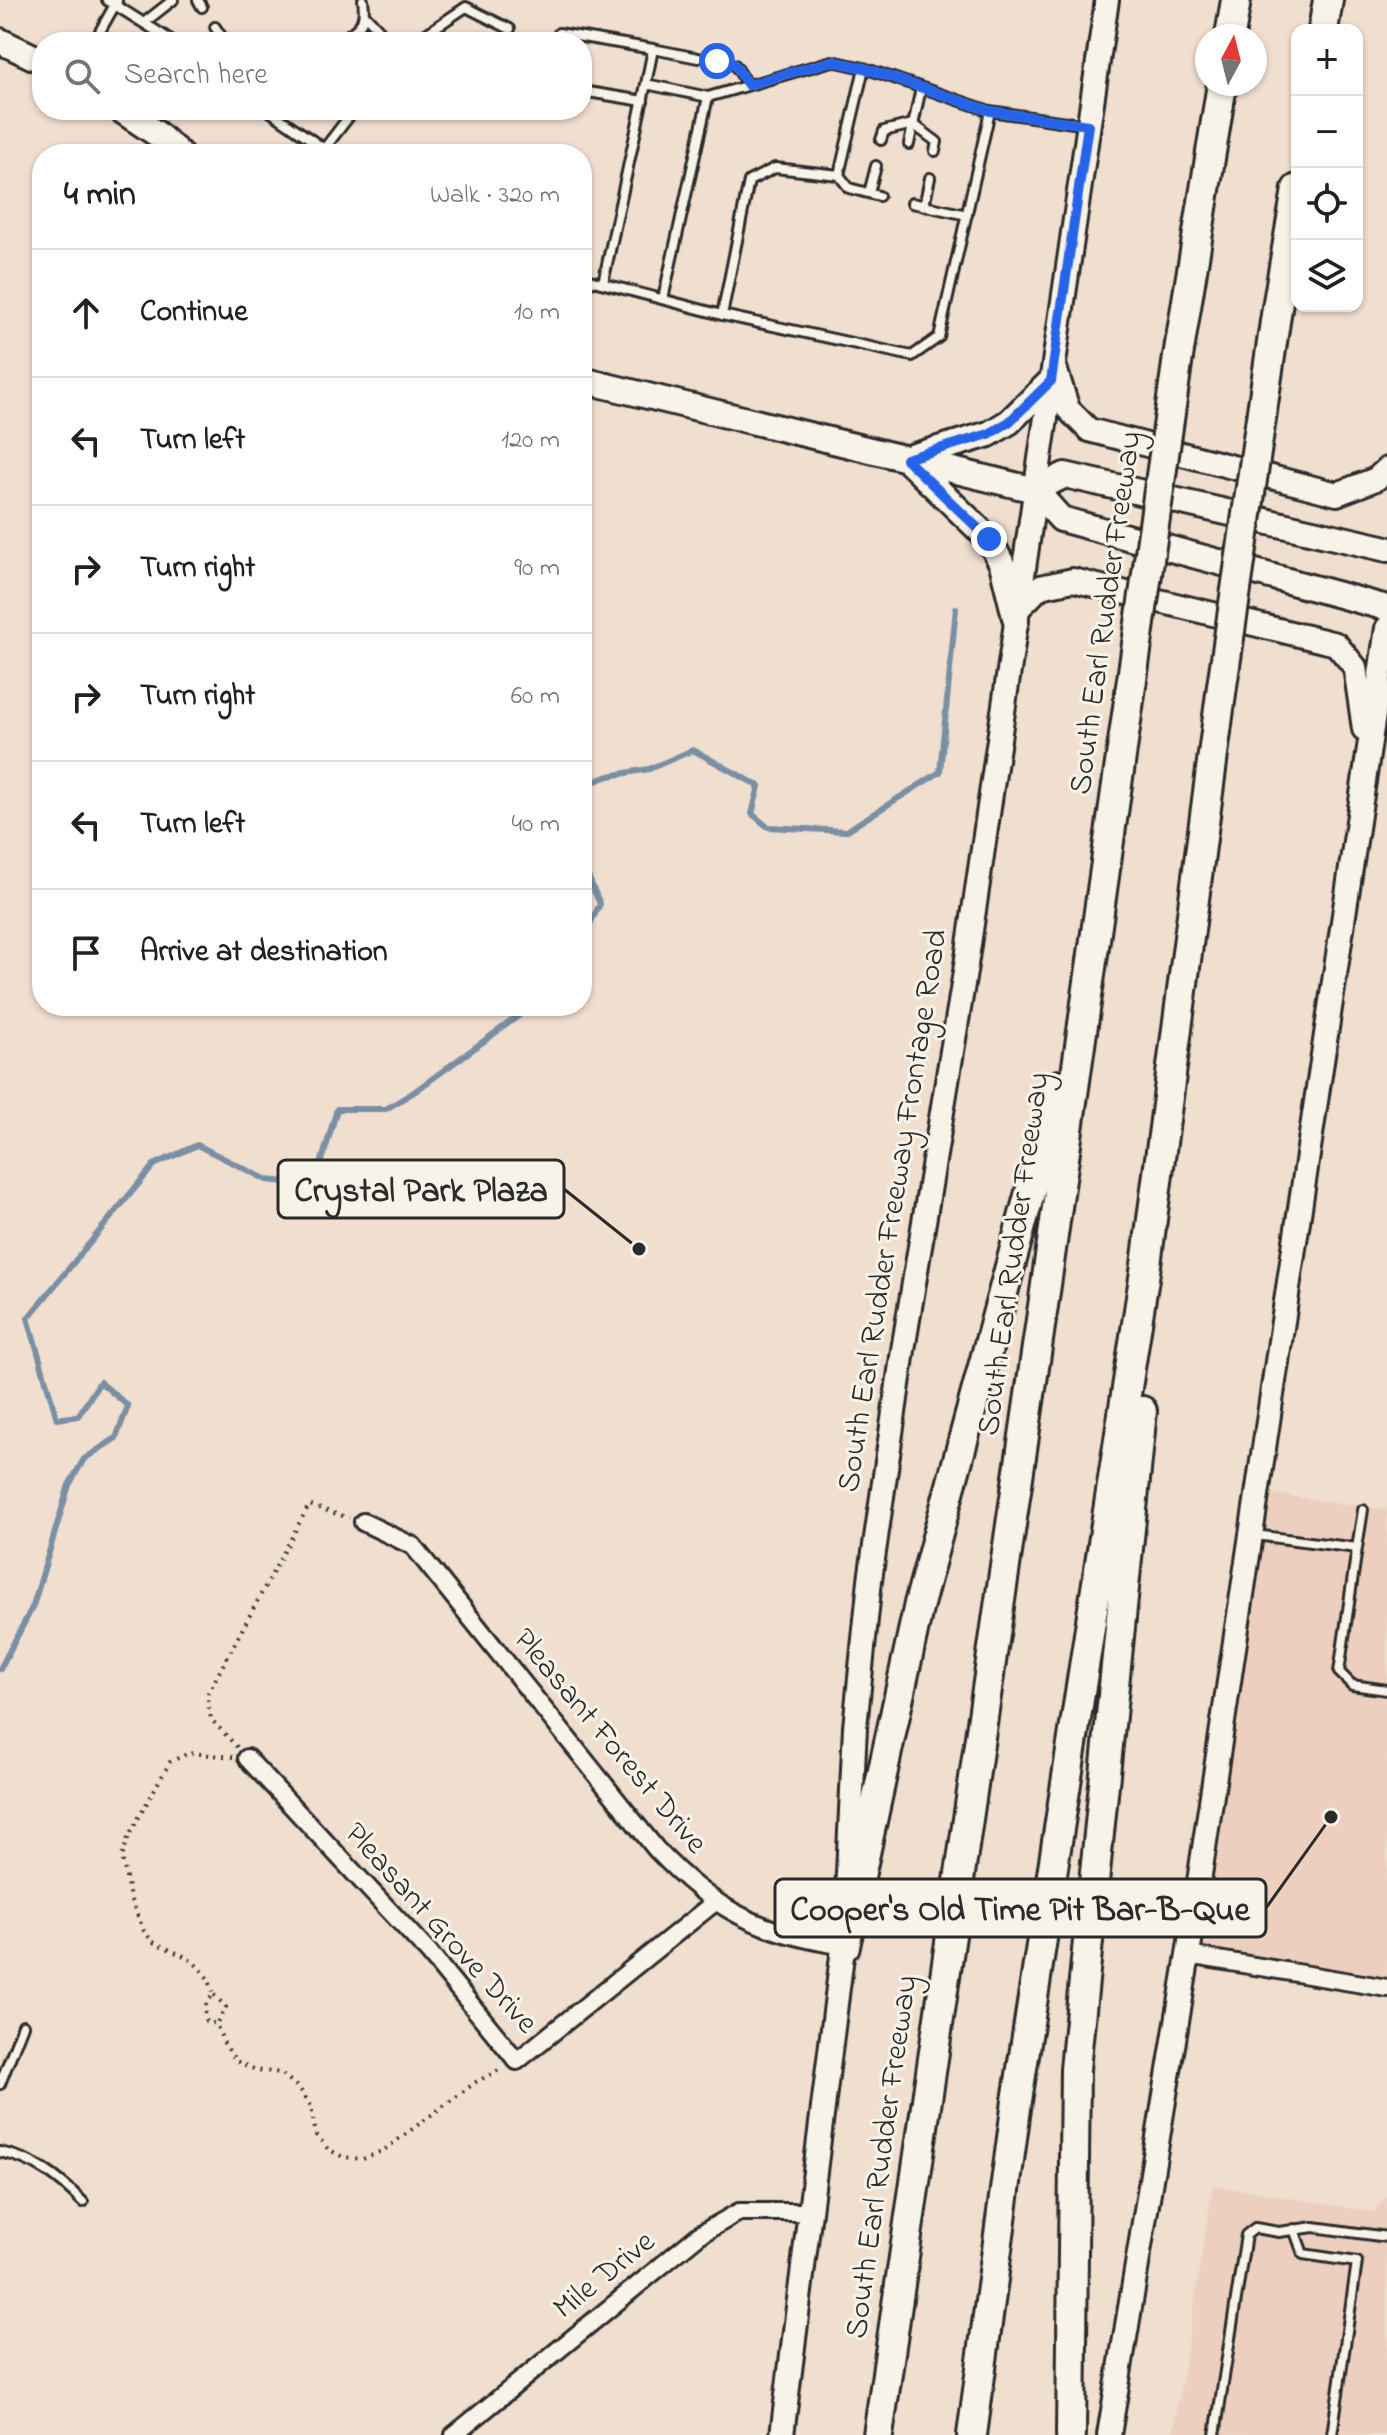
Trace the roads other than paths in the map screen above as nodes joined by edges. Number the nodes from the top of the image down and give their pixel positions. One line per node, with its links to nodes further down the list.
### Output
1 (173, 0): 8 (lane)
2 (363, 0): 7 (lane)
3 (1107, 0): 38 (main road, South Earl Rudder Freeway Frontage Road)
4 (1236, 0): 9 (highway)
5 (1328, 0): 10 (highway)
6 (113, 1): 8 (lane); 13 (lane)
7 (365, 15): 16 (lane); 17 (lane)
8 (145, 22): 14 (lane)
9 (1232, 24)
10 (1324, 24)
11 (215, 27): 15 (lane)
12 (510, 29): 18 (lane)
13 (99, 32)
14 (160, 32)
15 (218, 32)
16 (352, 32)
17 (381, 32)
18 (429, 32)
19 (592, 39): 21 (lane)
20 (0, 41): 22 (main road)
21 (653, 49): 23 (lane); 26 (lane)
22 (32, 56)
23 (698, 58)
24 (717, 61): 27 (lane)
25 (864, 68): 27 (lane); 28 (lane); 46 (lane)
26 (646, 84): 31 (lane); 32 (lane)
27 (748, 85): 31 (lane)
28 (921, 88): 33 (lane); 37 (lane)
29 (592, 93): 32 (lane)
30 (1220, 96): 68 (highway, South Earl Rudder Freeway, bridge)
31 (708, 97): 54 (lane)
32 (643, 101): 53 (lane)
33 (990, 111): 38 (lane); 50 (lane)
34 (136, 120): 40 (main road)
35 (283, 120): 41 (lane)
36 (348, 120): 42 (lane)
37 (913, 124): 39 (lane); 43 (lane); 44 (lane)
38 (1088, 125): 56 (main road, South Earl Rudder Freeway Frontage Road)
39 (881, 140)
40 (168, 144)
41 (318, 144)
42 (332, 144)
43 (909, 144)
44 (935, 151)
45 (876, 166): 46 (lane)
46 (839, 175): 55 (lane)
47 (930, 178): 49 (lane)
48 (912, 203): 49 (lane)
49 (924, 206): 50 (lane)
50 (967, 215): 55 (lane)
51 (1291, 225): 69 (highway, bridge)
52 (592, 280): 53 (lane)
53 (603, 283): 54 (lane)
54 (663, 299): 55 (lane)
55 (722, 315)
56 (1052, 372): 58 (main road); 59 (main road); 60 (main road, South Earl Rudder Freeway Frontage Road)
57 (592, 382): 58 (main road)
58 (906, 459): 60 (main road); 63 (main road)
59 (1387, 469)
60 (1035, 490): 61 (main road); 62 (main road); 63 (main road, South Earl Rudder Freeway Frontage Road)
61 (1387, 549)
62 (1387, 608)
63 (1017, 616): 67 (main road); 77 (main road, South Earl Rudder Freeway Frontage Road)
64 (1387, 628): 66 (main road)
65 (1387, 679): 66 (main road)
66 (1374, 718): 67 (main road)
67 (1368, 750): 72 (main road)
68 (1091, 964): 77 (highway); 89 (highway, South Earl Rudder Freeway)
69 (1146, 1265): 90 (highway); 91 (highway)
70 (1363, 1510): 73 (lane)
71 (363, 1522): 76 (street, Pleasant Forest Drive)
72 (1251, 1534): 73 (lane); 78 (main road)
73 (1357, 1548): 74 (lane)
74 (1387, 1690)
75 (247, 1758): 76 (street, Pleasant Grove Drive)
76 (715, 1902): 77 (street, Pleasant Forest Drive)
77 (845, 1946): 84 (main road, South Earl Rudder Freeway Frontage Road)
78 (1188, 1955): 79 (street); 92 (main road)
79 (1387, 1988)
80 (23, 2025): 81 (lane)
81 (0, 2084)
82 (0, 2152): 83 (lane)
83 (83, 2202)
84 (812, 2212): 87 (street, Mile Drive); 88 (main road, South Earl Rudder Freeway Frontage Road)
85 (1294, 2229): 86 (lane); 93 (lane); 94 (lane)
86 (1387, 2237)
87 (454, 2435)
88 (782, 2435)
89 (878, 2435)
90 (972, 2435)
91 (1071, 2435)
92 (1109, 2435)
93 (1215, 2435)
94 (1332, 2435)

